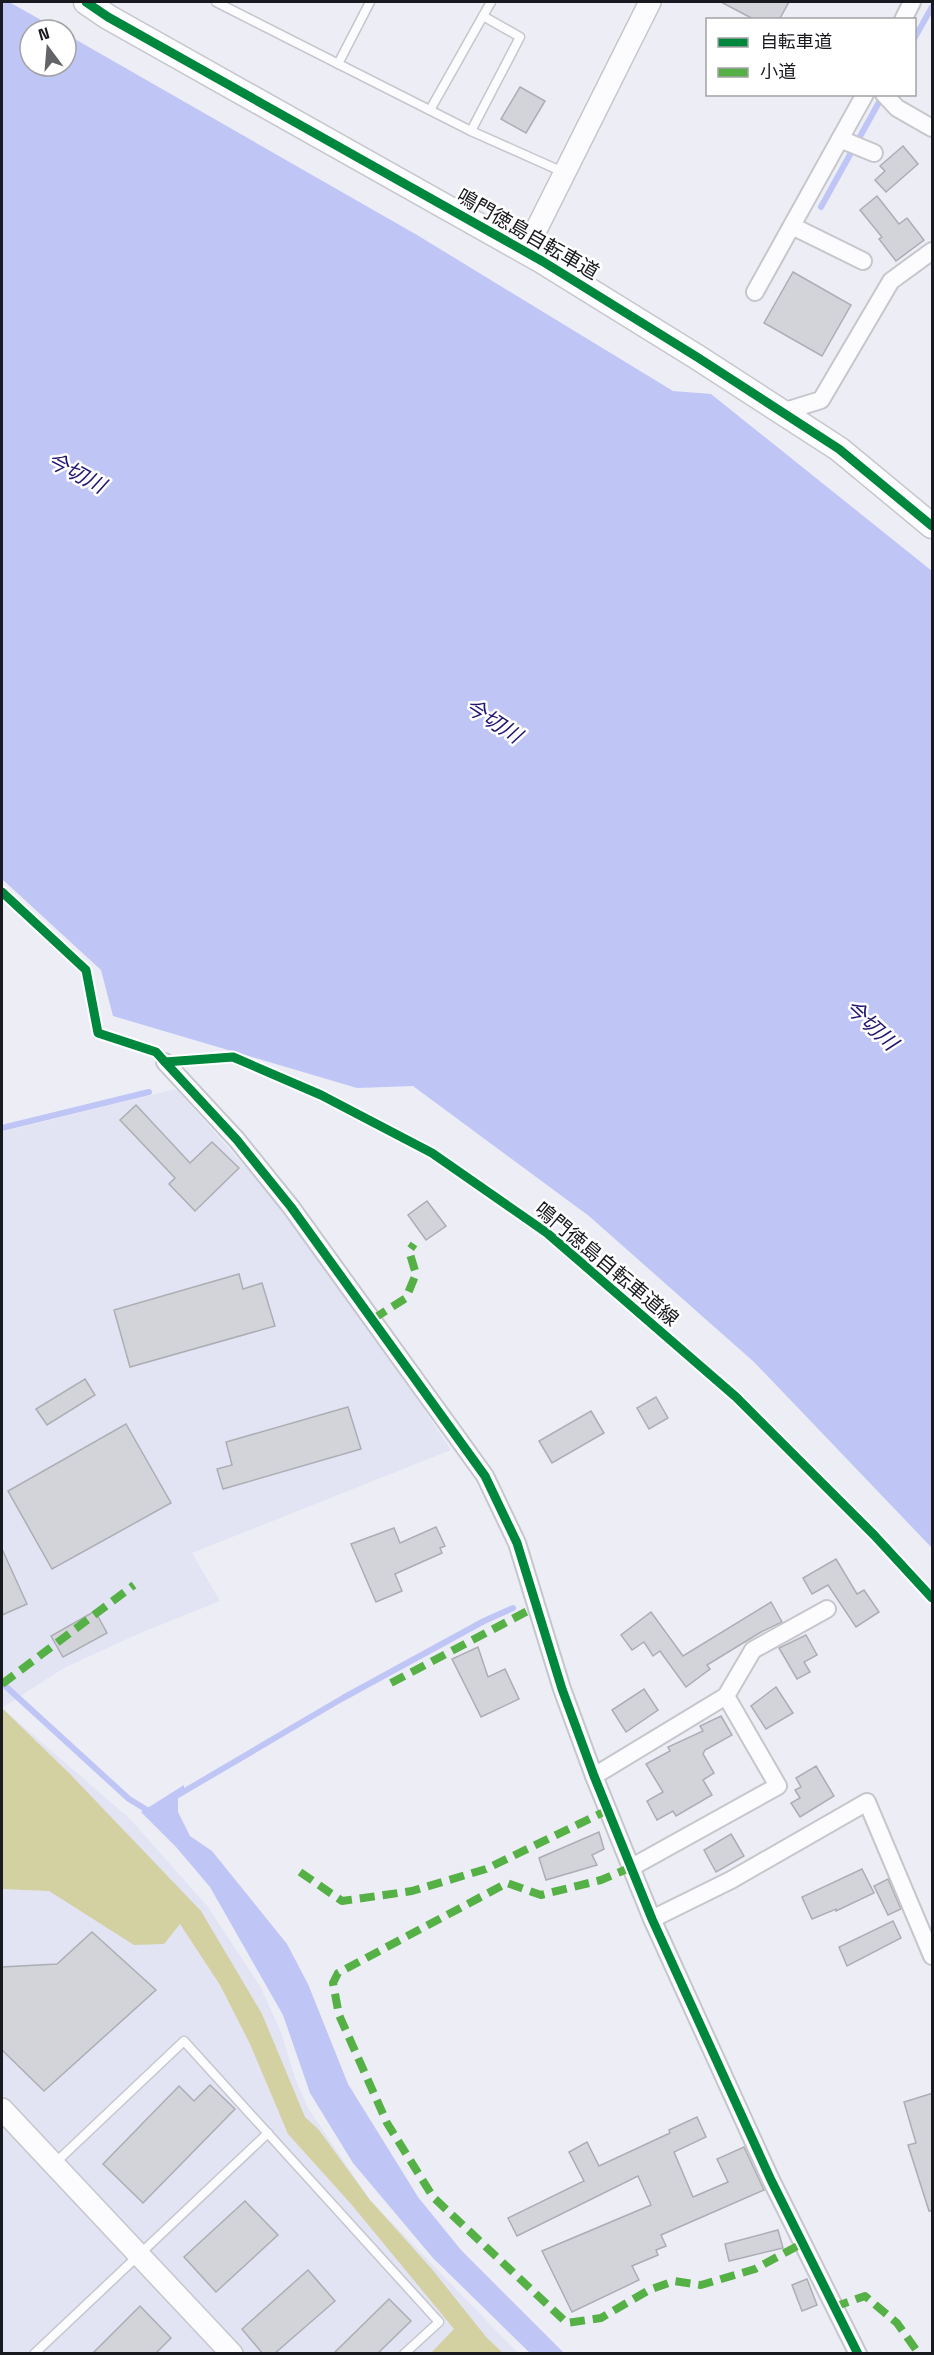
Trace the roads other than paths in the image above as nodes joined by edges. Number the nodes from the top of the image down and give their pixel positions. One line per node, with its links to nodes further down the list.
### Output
1 (86, 2): 20 (main road, 鳴門徳島自転車道)
2 (216, 2): 9 (lane)
3 (370, 2): 9 (lane)
4 (491, 2): 7 (lane)
5 (650, 2): 17 (street)
6 (912, 2): 8 (street)
7 (483, 16): 12 (lane); 14 (lane)
8 (904, 18)
9 (338, 64): 12 (lane)
10 (864, 96): 15 (street)
11 (886, 96): 13 (street)
12 (430, 110): 14 (lane)
13 (933, 128)
14 (471, 131): 17 (lane)
15 (840, 139): 16 (street); 18 (street)
16 (874, 153)
17 (564, 173): 20 (street)
18 (792, 225): 21 (street); 22 (street)
19 (933, 251): 23 (street)
20 (525, 252): 23 (main road, 鳴門徳島自転車道)
21 (863, 261)
22 (755, 292)
23 (782, 412): 24 (main road, 鳴門徳島自転車道)
24 (933, 526)
25 (165, 1062): 28 (street)
26 (827, 1609): 27 (street)
27 (726, 1696): 28 (street); 29 (street)
28 (594, 1776): 29 (street)
29 (632, 1867): 30 (street)
30 (652, 1919): 31 (street); 39 (street)
31 (933, 1956)
32 (2, 2109): 34 (street)
33 (268, 2133): 34 (lane); 35 (lane); 38 (lane)
34 (53, 2164): 35 (street)
35 (138, 2254): 36 (lane); 37 (street)
36 (34, 2354)
37 (232, 2354)
38 (404, 2354)
39 (858, 2354)

